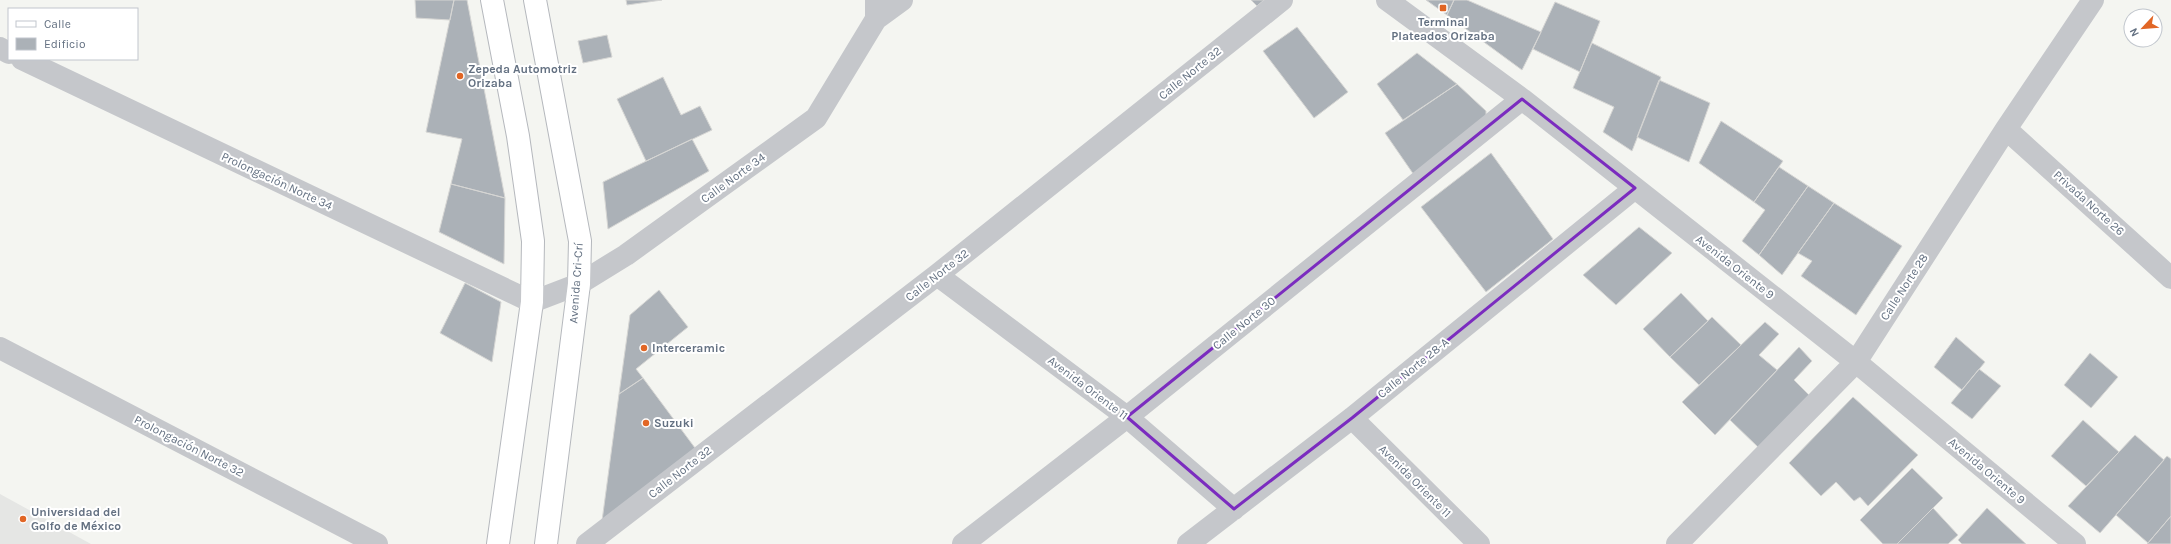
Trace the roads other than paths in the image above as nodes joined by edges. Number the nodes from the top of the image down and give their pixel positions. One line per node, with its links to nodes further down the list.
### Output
1 (492, 0): 15 (main road)
2 (535, 0): 14 (main road, Avenida Cri-Crí)
3 (902, 0): 7 (street)
4 (1282, 0): 12 (street, Calle Norte 32)
5 (1387, 0): 9 (street, Avenida Oriente 9)
6 (2093, 0): 10 (street, Calle Norte 28)
7 (876, 10): 14 (street, Calle Norte 34)
8 (24, 60): 15 (street, Prolongación Norte 34)
9 (1522, 100): 11 (street, Avenida Oriente 9); 18 (street, Calle Norte 30)
10 (2006, 129): 13 (street, Privada Norte 26); 17 (street, Calle Norte 28)
11 (1635, 188): 17 (street, Avenida Oriente 9); 19 (street, Calle Norte 28-A)
12 (938, 275): 18 (street, Avenida Oriente 11); 24 (street, Calle Norte 32)
13 (2171, 278)
14 (579, 284): 15 (street, Calle Norte 34); 23 (main road, Avenida Cri-Crí)
15 (532, 302): 22 (main road)
16 (0, 348): 21 (street, Prolongación Norte 32)
17 (1856, 362): 28 (street, Calle Norte 28); 29 (street, Avenida Oriente 9)
18 (1127, 417): 20 (street, Avenida Oriente 11); 25 (street, Calle Norte 30)
19 (1352, 418): 20 (street, Calle Norte 28-A); 27 (street, Avenida Oriente 11)
20 (1234, 509): 26 (street, Calle Norte 28-A)
21 (377, 544)
22 (498, 544)
23 (546, 544)
24 (587, 544)
25 (963, 544)
26 (1188, 544)
27 (1479, 544)
28 (1677, 544)
29 (2075, 544)

